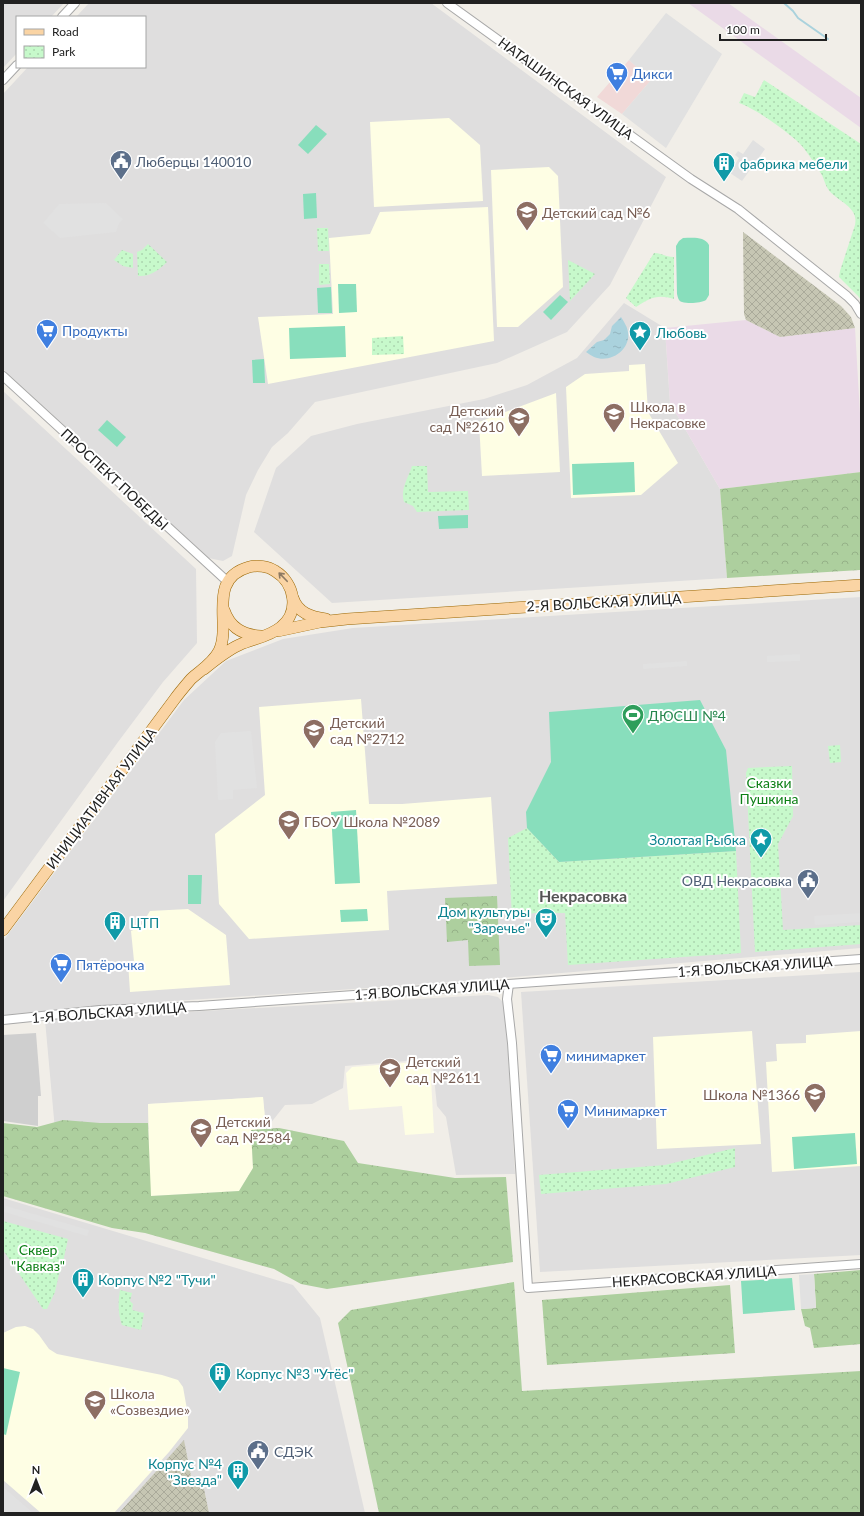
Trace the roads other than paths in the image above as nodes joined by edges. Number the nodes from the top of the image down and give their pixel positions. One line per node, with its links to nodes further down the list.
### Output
1 (75, 3): 3 (street)
2 (447, 3): 6 (street, НАТАШИНСКАЯ УЛИЦА)
3 (63, 16)
4 (16, 66): 5 (street)
5 (3, 80)
6 (861, 314)
7 (3, 376): 8 (street, ПРОСПЕКТ ПОБЕДЫ)
8 (228, 582): 10 (main road, one-way to 8); 11 (main road, ИНИЦИАТИВНАЯ УЛИЦА)
9 (861, 585): 12 (main road, 2-Я ВОЛЬСКАЯ УЛИЦА)
10 (293, 598): 12 (main road, 2-Я ВОЛЬСКАЯ УЛИЦА); 13 (main road, ИНИЦИАТИВНАЯ УЛИЦА)
11 (222, 602): 13 (main road); 14 (main road, ИНИЦИАТИВНАЯ УЛИЦА)
12 (347, 619): 13 (main road, 2-Я ВОЛЬСКАЯ УЛИЦА)
13 (268, 634): 14 (main road, ИНИЦИАТИВНАЯ УЛИЦА)
14 (204, 669): 15 (main road, ИНИЦИАТИВНАЯ УЛИЦА)
15 (3, 930)
16 (861, 959): 17 (street, 1-Я ВОЛЬСКАЯ УЛИЦА)
17 (508, 984): 18 (street, 1-Я ВОЛЬСКАЯ УЛИЦА); 19 (street, НЕКРАСОВСКАЯ УЛИЦА)
18 (3, 1020)
19 (861, 1264)

